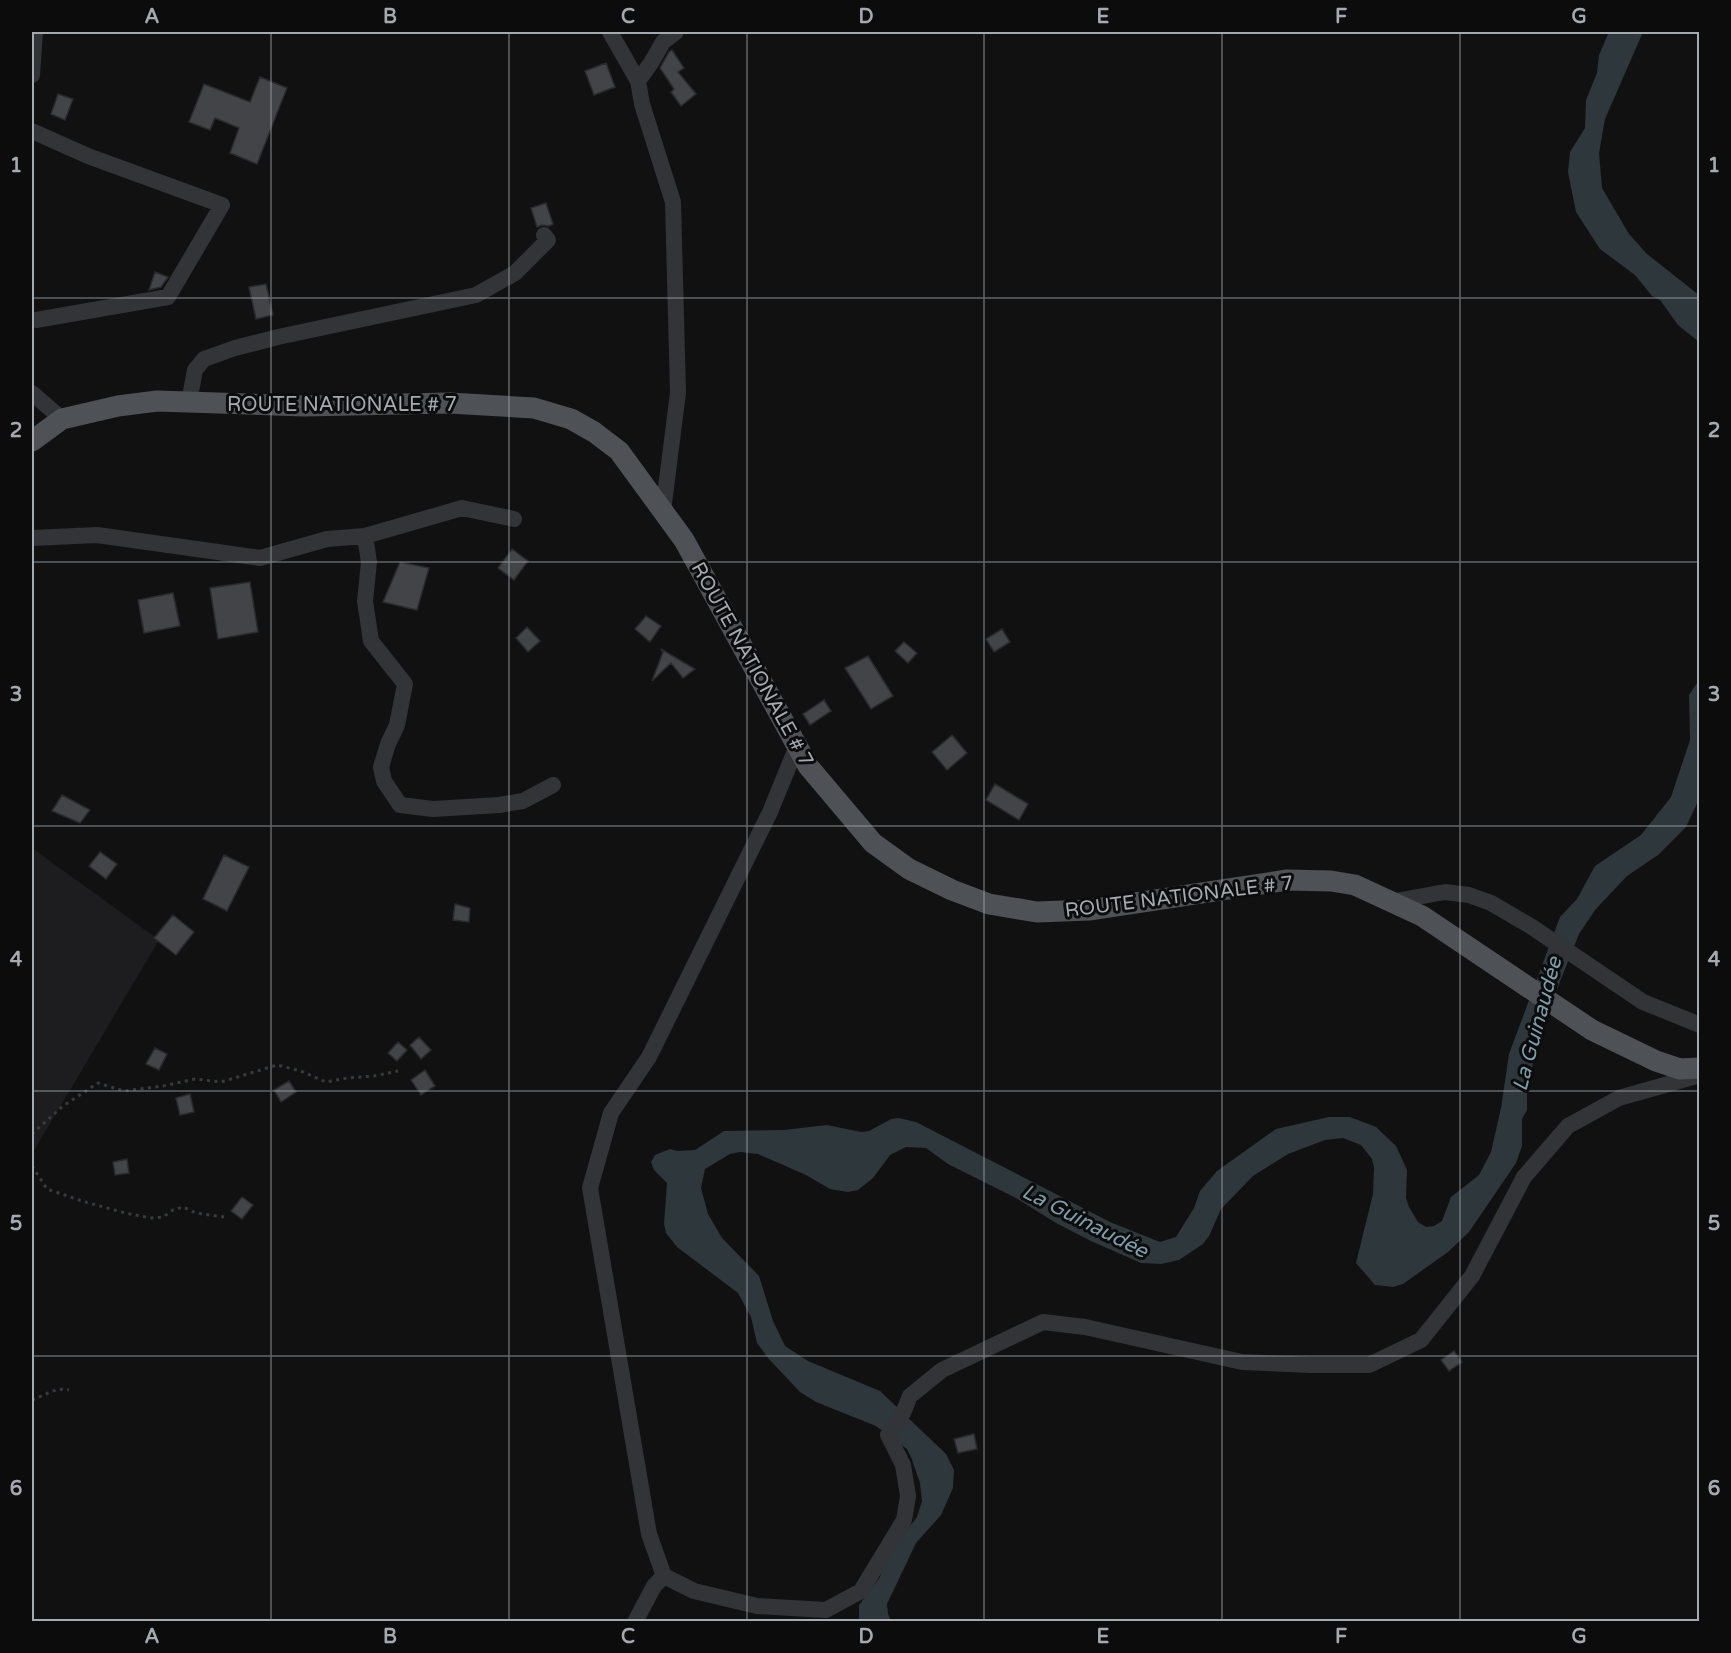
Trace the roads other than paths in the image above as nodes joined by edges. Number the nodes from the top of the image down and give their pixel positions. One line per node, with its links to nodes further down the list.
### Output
1 (35, 32): 4 (street)
2 (610, 32): 5 (street)
3 (676, 32): 5 (street)
4 (32, 75)
5 (638, 81): 13 (street)
6 (32, 131): 8 (street)
7 (544, 235): 10 (street)
8 (36, 320)
9 (32, 393): 11 (street)
10 (189, 402): 11 (main road, ROUTE NATIONALE # 7); 13 (main road, ROUTE NATIONALE # 7)
11 (62, 419): 12 (main road, ROUTE NATIONALE # 7)
12 (32, 441)
13 (663, 511): 17 (main road, ROUTE NATIONALE # 7)
14 (514, 519): 15 (street)
15 (365, 536): 16 (street); 18 (street)
16 (32, 538)
17 (797, 746): 19 (main road, ROUTE NATIONALE # 7); 23 (street)
18 (553, 785)
19 (1390, 902): 20 (street); 21 (main road, ROUTE NATIONALE # 7)
20 (1700, 1025)
21 (1700, 1068)
22 (1700, 1075): 23 (street)
23 (664, 1576): 24 (street)
24 (635, 1622)

